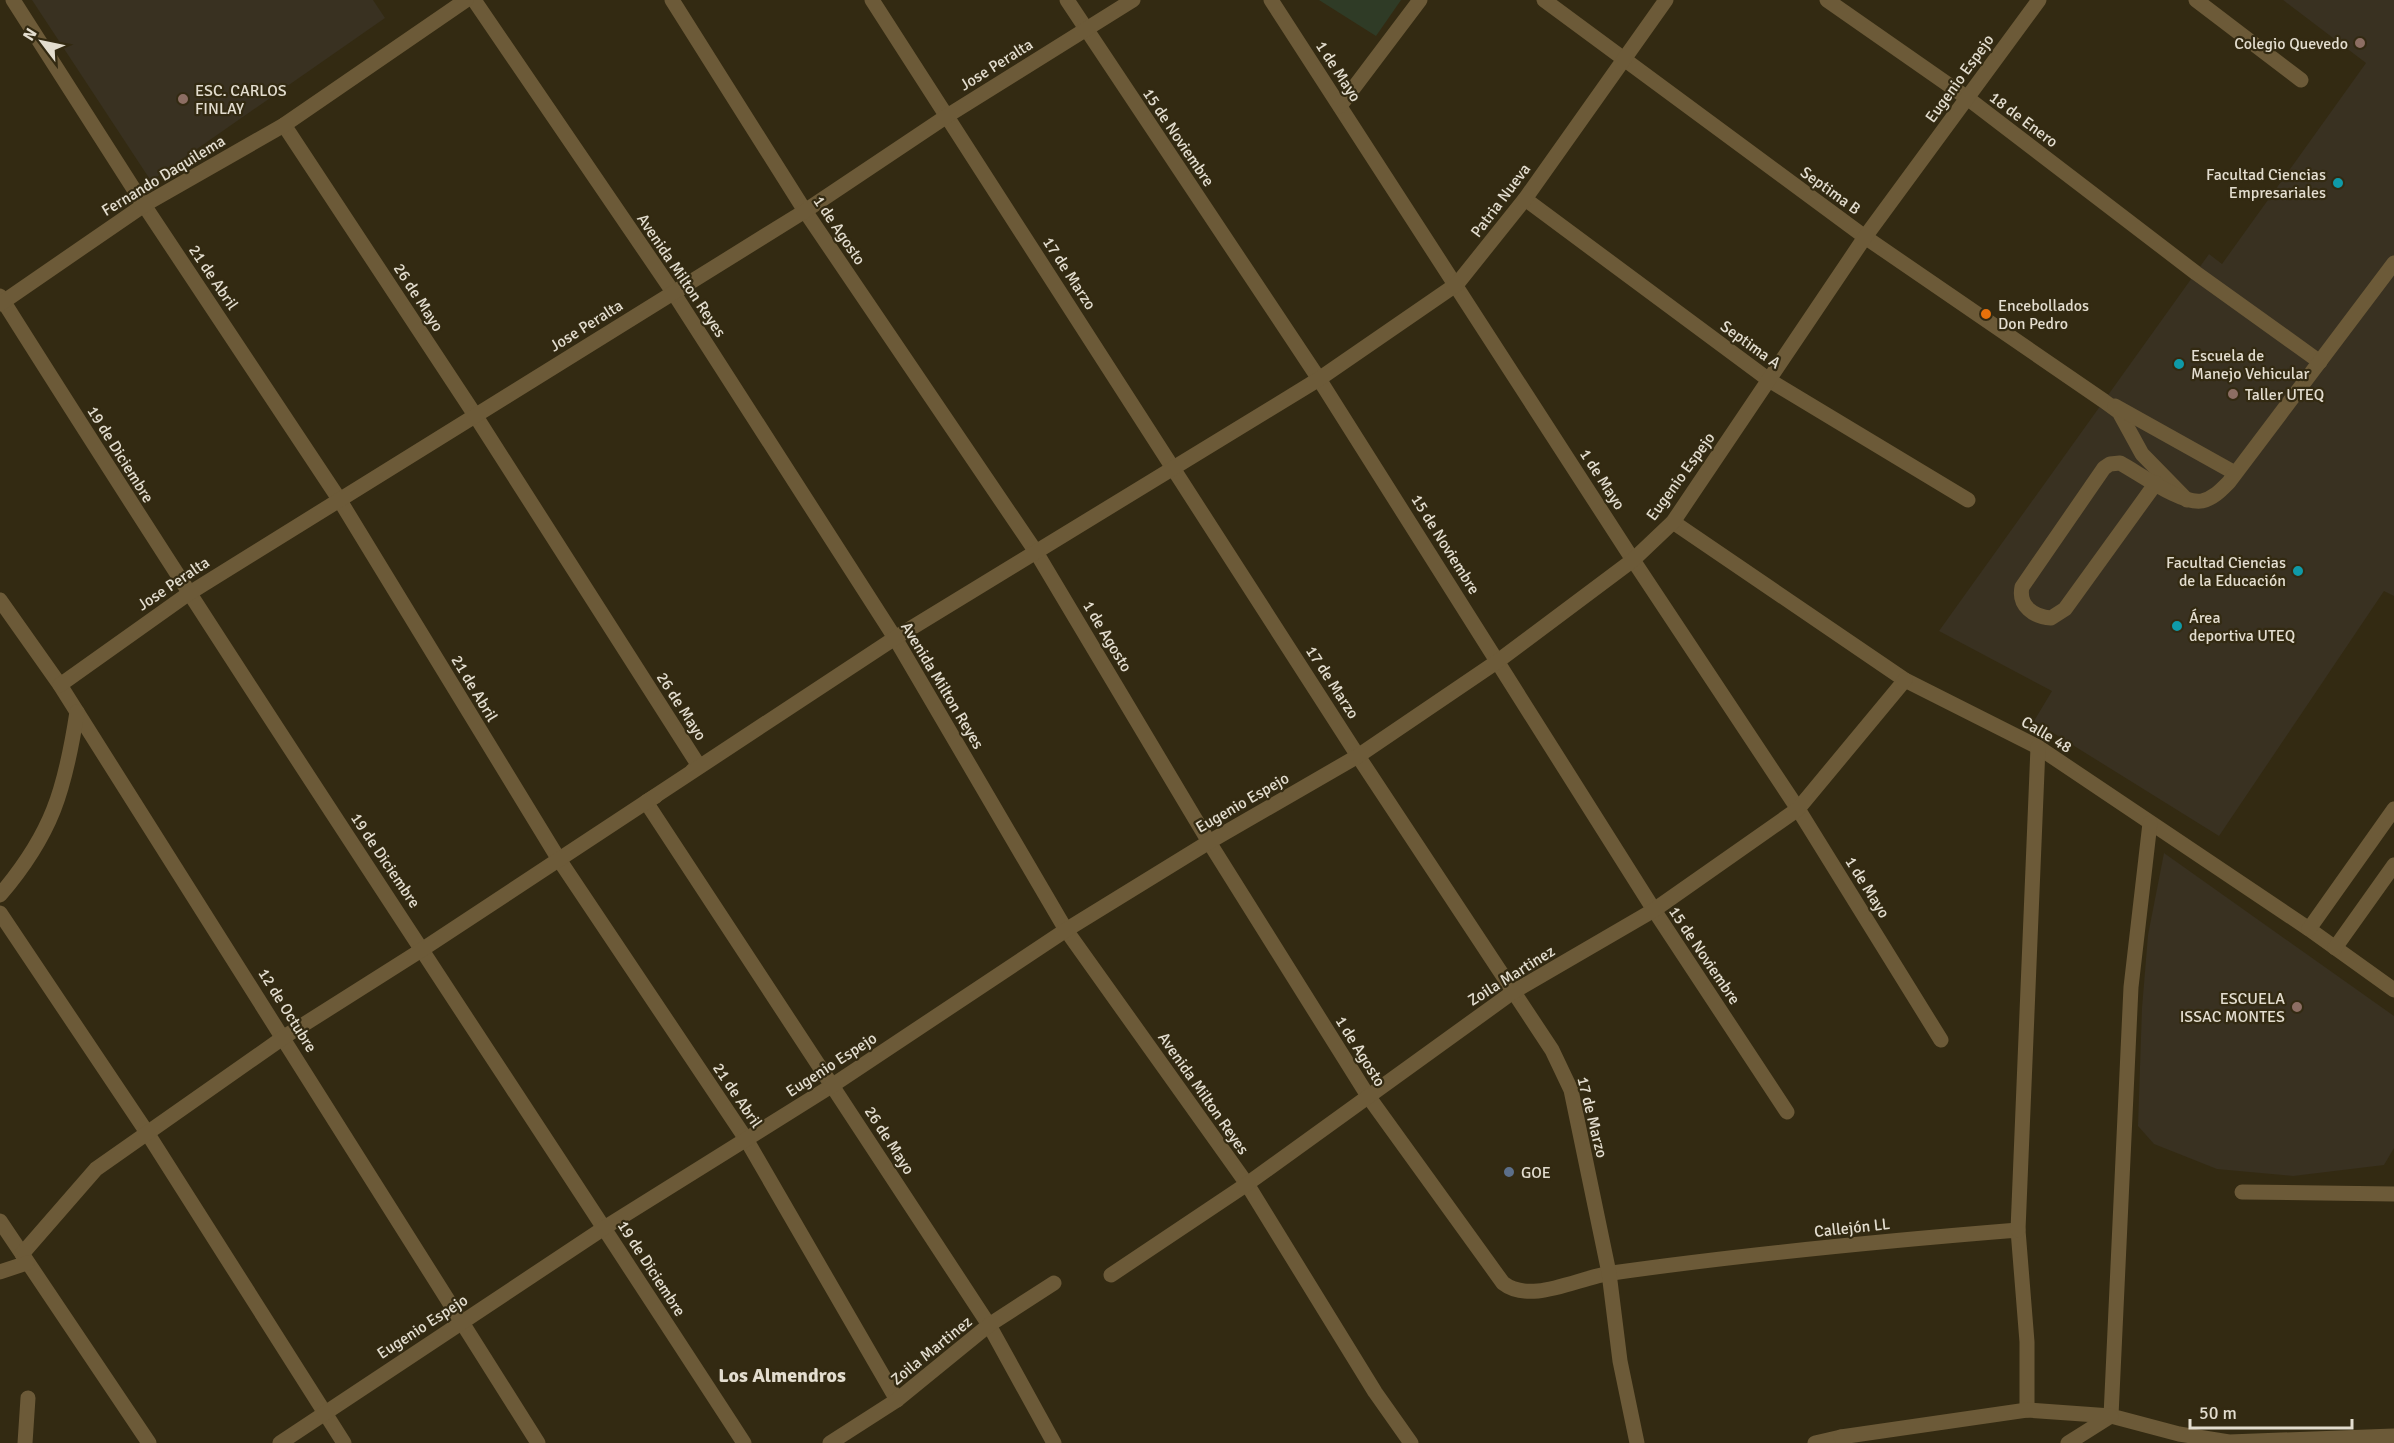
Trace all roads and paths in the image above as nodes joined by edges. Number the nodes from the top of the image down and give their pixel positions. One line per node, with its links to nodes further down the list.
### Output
1 (13, 0): 23 (street, 21 de Abril)
2 (466, 0): 21 (street, Fernando Daquilema)
3 (474, 0): 28 (street, Avenida Milton Reyes)
4 (672, 0): 24 (street, 1 de Agosto)
5 (872, 0): 20 (street, 17 de Marzo)
6 (1067, 0): 15 (street, 15 de Noviembre)
7 (1133, 0): 15 (street, Jose Peralta)
8 (1271, 0): 19 (street, 1 de Mayo)
9 (1420, 0): 19 (street)
10 (1544, 0): 16 (street, Septima B)
11 (1666, 0): 16 (street, Patria Nueva)
12 (1827, 0): 18 (street, 18 de Enero)
13 (2039, 0): 18 (street, Eugenio Espejo)
14 (2196, 0): 17 (street)
15 (1085, 29): 20 (street, Jose Peralta); 31 (street, 15 de Noviembre)
16 (1623, 60): 22 (street, Patria Nueva); 25 (street, Septima B)
17 (2301, 80)
18 (1966, 97): 25 (street, Eugenio Espejo); 30 (street, 18 de Enero)
19 (1340, 106): 27 (street, 1 de Mayo)
20 (947, 116): 24 (street, Jose Peralta); 35 (street, 17 de Marzo)
21 (284, 125): 23 (street, Fernando Daquilema); 34 (street, 26 de Mayo)
22 (1525, 199): 27 (street, Patria Nueva); 32 (street, Septima A)
23 (144, 205): 29 (street, Fernando Daquilema); 38 (street, 21 de Abril)
24 (805, 211): 28 (street, Jose Peralta); 42 (street, 1 de Agosto)
25 (1865, 237): 32 (street, Eugenio Espejo); 33 (street, Septima B)
26 (2394, 263): 30 (street)
27 (1457, 284): 31 (street, Patria Nueva); 43 (street, 1 de Mayo)
28 (673, 292): 34 (street, Jose Peralta); 46 (street, Avenida Milton Reyes)
29 (1, 301): 44 (street, 19 de Diciembre)
30 (2320, 362): 36 (street)
31 (1319, 380): 35 (street, Patria Nueva); 47 (street, 15 de Noviembre)
32 (1769, 380): 39 (street, Septima A); 41 (street, Eugenio Espejo)
33 (2104, 401): 36 (street); 40 (street)
34 (475, 415): 38 (street, Jose Peralta); 53 (street, 26 de Mayo)
35 (1174, 468): 42 (street, Patria Nueva); 52 (street, 17 de Marzo)
36 (2235, 473): 40 (street)
37 (2156, 483): 37 (street); 40 (street)
38 (339, 499): 44 (street, Jose Peralta); 58 (street, 21 de Abril)
39 (1968, 500)
40 (2187, 500)
41 (1673, 522): 43 (street, Eugenio Espejo); 48 (street, Calle 48)
42 (1036, 552): 46 (street, Patria Nueva); 57 (street, 1 de Agosto)
43 (1633, 560): 47 (street, Eugenio Espejo); 55 (street, 1 de Mayo)
44 (188, 594): 49 (street, Jose Peralta); 66 (street, 19 de Diciembre)
45 (1, 605): 49 (street, 12 de Octubre)
46 (895, 638): 53 (street, Patria Nueva); 64 (street, Avenida Milton Reyes)
47 (1498, 661): 52 (street, Eugenio Espejo); 61 (street, 15 de Noviembre)
48 (1905, 680): 51 (street, Calle 48); 55 (street, Zoila Martinez)
49 (60, 685): 50 (street, 12 de Octubre)
50 (77, 712): 60 (street); 69 (street, 12 de Octubre)
51 (2038, 747): 56 (street, Calle 48); 81 (street)
52 (1358, 756): 57 (street, Eugenio Espejo); 68 (street, 17 de Marzo)
53 (699, 766): 58 (street); 71 (street, 26 de Mayo)
54 (2394, 808): 63 (street)
55 (1798, 809): 61 (street, Zoila Martinez); 70 (street, 1 de Mayo)
56 (2150, 824): 63 (street, Calle 48); 94 (street)
57 (1209, 842): 64 (street, Eugenio Espejo); 72 (street, 1 de Agosto)
58 (558, 858): 66 (street); 75 (street, 21 de Abril)
59 (2394, 865): 65 (street)
60 (0, 895)
61 (1654, 910): 68 (street, Zoila Martinez); 73 (street, 15 de Noviembre)
62 (0, 913): 74 (street)
63 (2309, 929): 65 (street, Calle 48)
64 (1066, 930): 71 (street, Eugenio Espejo); 76 (street, Avenida Milton Reyes)
65 (2335, 948): 67 (street, Calle 48)
66 (423, 949): 69 (street); 80 (street, 19 de Diciembre)
67 (2394, 990)
68 (1513, 992): 72 (street, Zoila Martinez); 84 (street, 17 de Marzo)
69 (284, 1037): 74 (street); 88 (street, 12 de Octubre)
70 (1941, 1040)
71 (833, 1085): 75 (street, Eugenio Espejo); 89 (street, 26 de Mayo)
72 (1368, 1096): 76 (street, Zoila Martinez); 87 (street, 1 de Agosto)
73 (1787, 1112)
74 (146, 1131): 82 (street); 93 (street)
75 (746, 1139): 80 (street, Eugenio Espejo); 91 (street, 21 de Abril)
76 (1247, 1184): 85 (street, Zoila Martinez); 106 (street, Avenida Milton Reyes)
77 (2242, 1192): 78 (street)
78 (2394, 1194)
79 (0, 1221): 82 (street)
80 (604, 1228): 88 (street, Eugenio Espejo); 103 (street, 19 de Diciembre)
81 (2018, 1230): 84 (street, Callejón LL); 92 (street)
82 (24, 1258): 83 (street); 99 (street)
83 (0, 1272)
84 (1609, 1273): 87 (street, Callejón LL); 96 (street, 17 de Marzo)
85 (1111, 1275)
86 (1054, 1283): 89 (street, Zoila Martinez)
87 (1513, 1290)
88 (460, 1323): 93 (street, Eugenio Espejo); 102 (street, 12 de Octubre)
89 (989, 1325): 91 (street, Zoila Martinez); 105 (street, 26 de Mayo)
90 (28, 1398): 98 (street)
91 (897, 1400): 104 (street, Zoila Martinez)
92 (2027, 1410): 94 (street); 97 (street)
93 (323, 1413): 100 (street, Eugenio Espejo); 101 (street)
94 (2111, 1416): 95 (street); 108 (street)
95 (2394, 1436)
96 (1636, 1439)
97 (1844, 1440): 107 (street)
98 (25, 1443)
99 (149, 1443)
100 (280, 1443)
101 (344, 1443)
102 (538, 1443)
103 (744, 1443)
104 (830, 1443)
105 (1054, 1443)
106 (1411, 1443)
107 (1815, 1443)
108 (2068, 1443)

